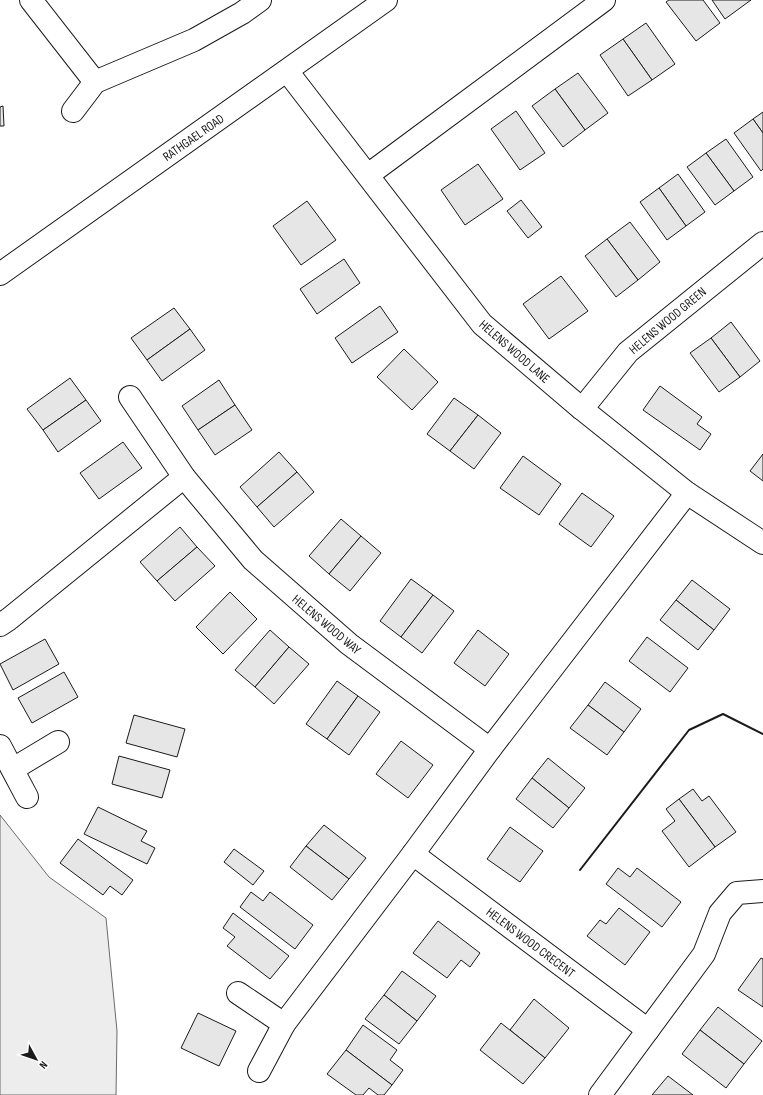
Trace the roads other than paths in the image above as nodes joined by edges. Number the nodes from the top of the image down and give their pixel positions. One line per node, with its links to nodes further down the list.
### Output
1 (31, 0): 6 (street)
2 (260, 0): 6 (street)
3 (386, 0): 5 (street, RATHGAEL ROAD)
4 (604, 0): 8 (street)
5 (287, 71): 8 (street, HELENS WOOD LANE); 10 (street, RATHGAEL ROAD)
6 (94, 82): 7 (street)
7 (73, 111)
8 (368, 175): 12 (street, HELENS WOOD LANE)
9 (763, 243): 12 (street, HELENS WOOD GREEN)
10 (0, 274)
11 (130, 396): 13 (street, HELENS WOOD WAY)
12 (582, 409): 14 (street, HELENS WOOD LANE)
13 (184, 477): 16 (street); 19 (street, HELENS WOOD WAY)
14 (687, 493): 15 (street, HELENS WOOD LANE); 19 (street)
15 (763, 544)
16 (0, 625)
17 (58, 742): 20 (street)
18 (0, 746): 20 (street)
19 (490, 750): 22 (street)
20 (13, 769): 21 (street)
21 (27, 797)
22 (413, 854): 25 (street); 26 (street, HELENS WOOD CRECENT)
23 (763, 891): 26 (street)
24 (238, 993): 25 (street)
25 (284, 1024): 27 (street)
26 (648, 1030): 28 (street)
27 (259, 1071)
28 (600, 1095)

